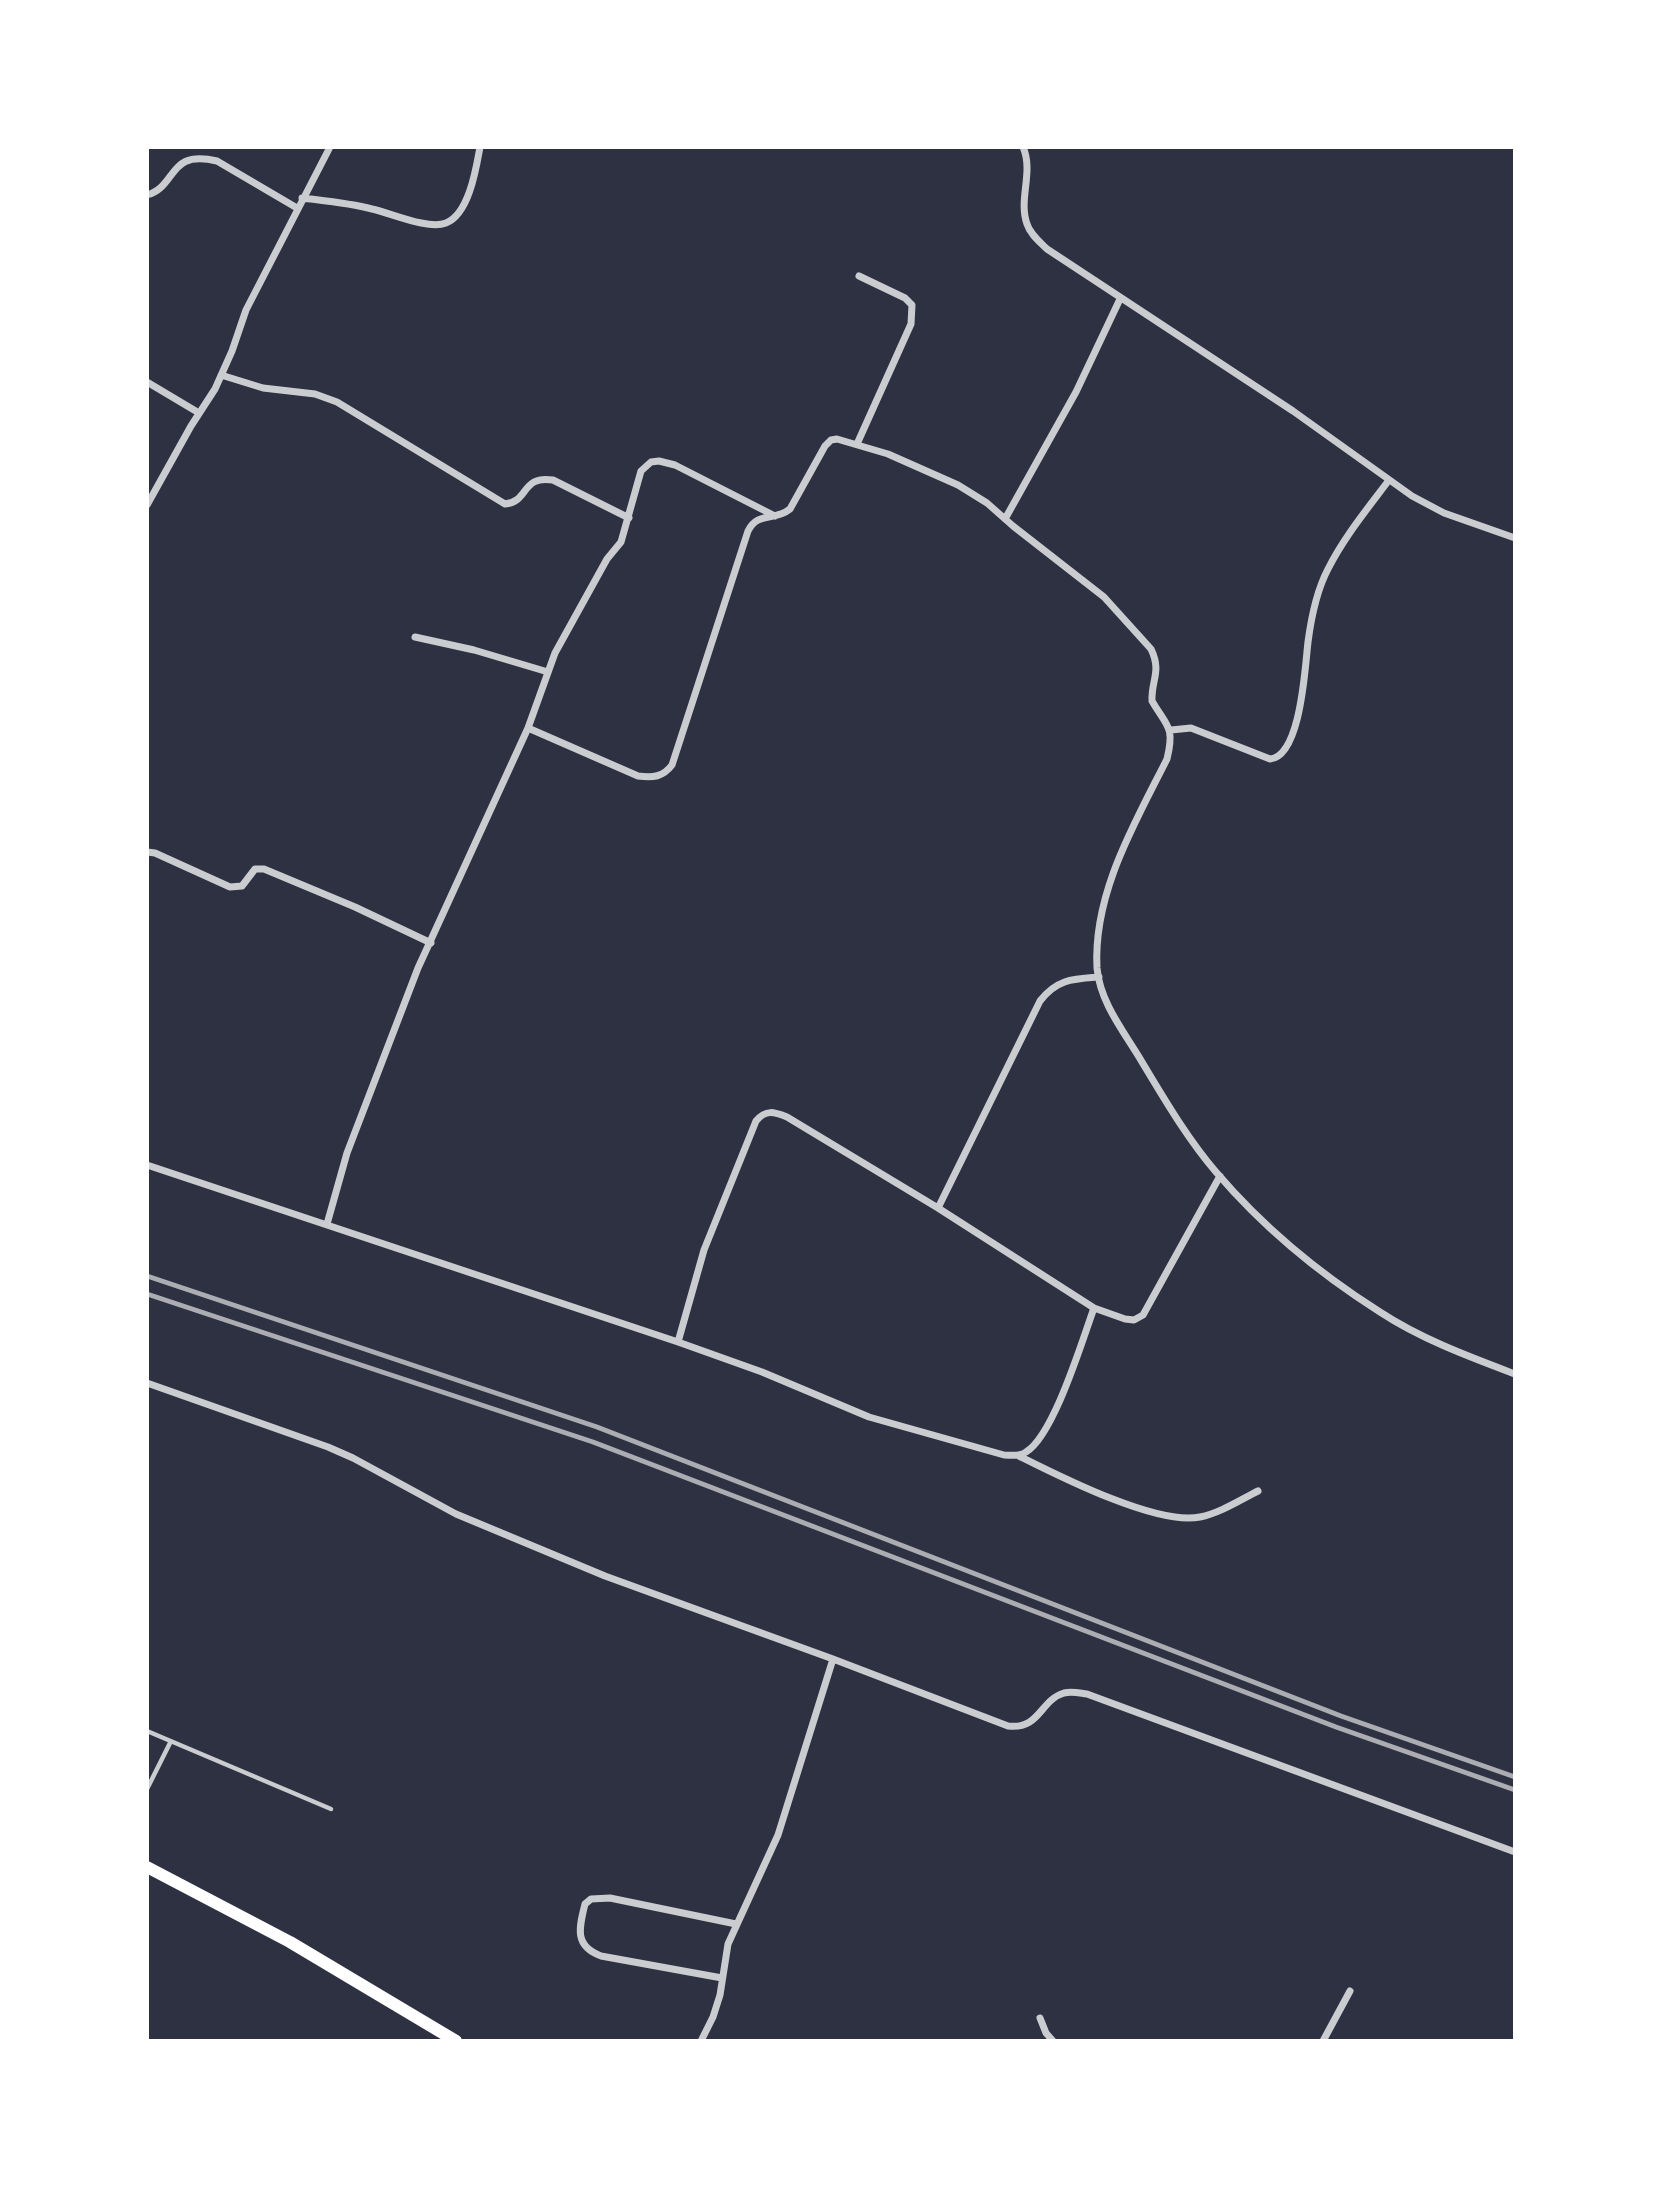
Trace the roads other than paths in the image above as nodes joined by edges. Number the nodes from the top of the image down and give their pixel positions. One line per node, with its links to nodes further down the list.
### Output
1 (330, 147): 5 (street)
2 (480, 147): 5 (street)
3 (1023, 147): 8 (street)
4 (147, 195): 6 (street)
5 (302, 198): 6 (street)
6 (297, 208): 9 (street)
7 (859, 276): 12 (street)
8 (1120, 299): 13 (street); 17 (street)
9 (221, 375): 11 (street); 16 (street)
10 (147, 382): 11 (street)
11 (199, 413): 14 (street)
12 (857, 443): 15 (street); 17 (street)
13 (1389, 480): 18 (street); 22 (street)
14 (147, 505)
15 (775, 517): 16 (street); 21 (street)
16 (629, 518): 20 (street)
17 (1005, 519): 22 (street)
18 (1515, 538)
19 (415, 637): 20 (street)
20 (548, 672): 21 (street)
21 (528, 728): 24 (street)
22 (1171, 730): 25 (street)
23 (147, 852): 24 (street)
24 (430, 943): 29 (street)
25 (1099, 977): 27 (street); 28 (street)
26 (147, 1165): 29 (street)
27 (1220, 1176): 30 (street); 32 (street)
28 (938, 1208): 30 (street); 31 (street)
29 (327, 1224): 31 (street)
30 (1094, 1308): 34 (street)
31 (678, 1342): 34 (street)
32 (1515, 1374)
33 (147, 1383): 36 (street)
34 (1019, 1455): 35 (street)
35 (1258, 1491)
36 (832, 1659): 41 (street); 43 (street)
37 (147, 1731): 38 (lane)
38 (171, 1741): 39 (lane); 40 (lane)
39 (147, 1789)
40 (331, 1809)
41 (1515, 1852)
42 (147, 1867): 47 (main road)
43 (736, 1924): 44 (street); 44 (street)
44 (722, 1978): 48 (street)
45 (1350, 1991): 50 (street)
46 (1040, 2018): 49 (street)
47 (456, 2041)
48 (701, 2041)
49 (1053, 2041)
50 (1323, 2041)

